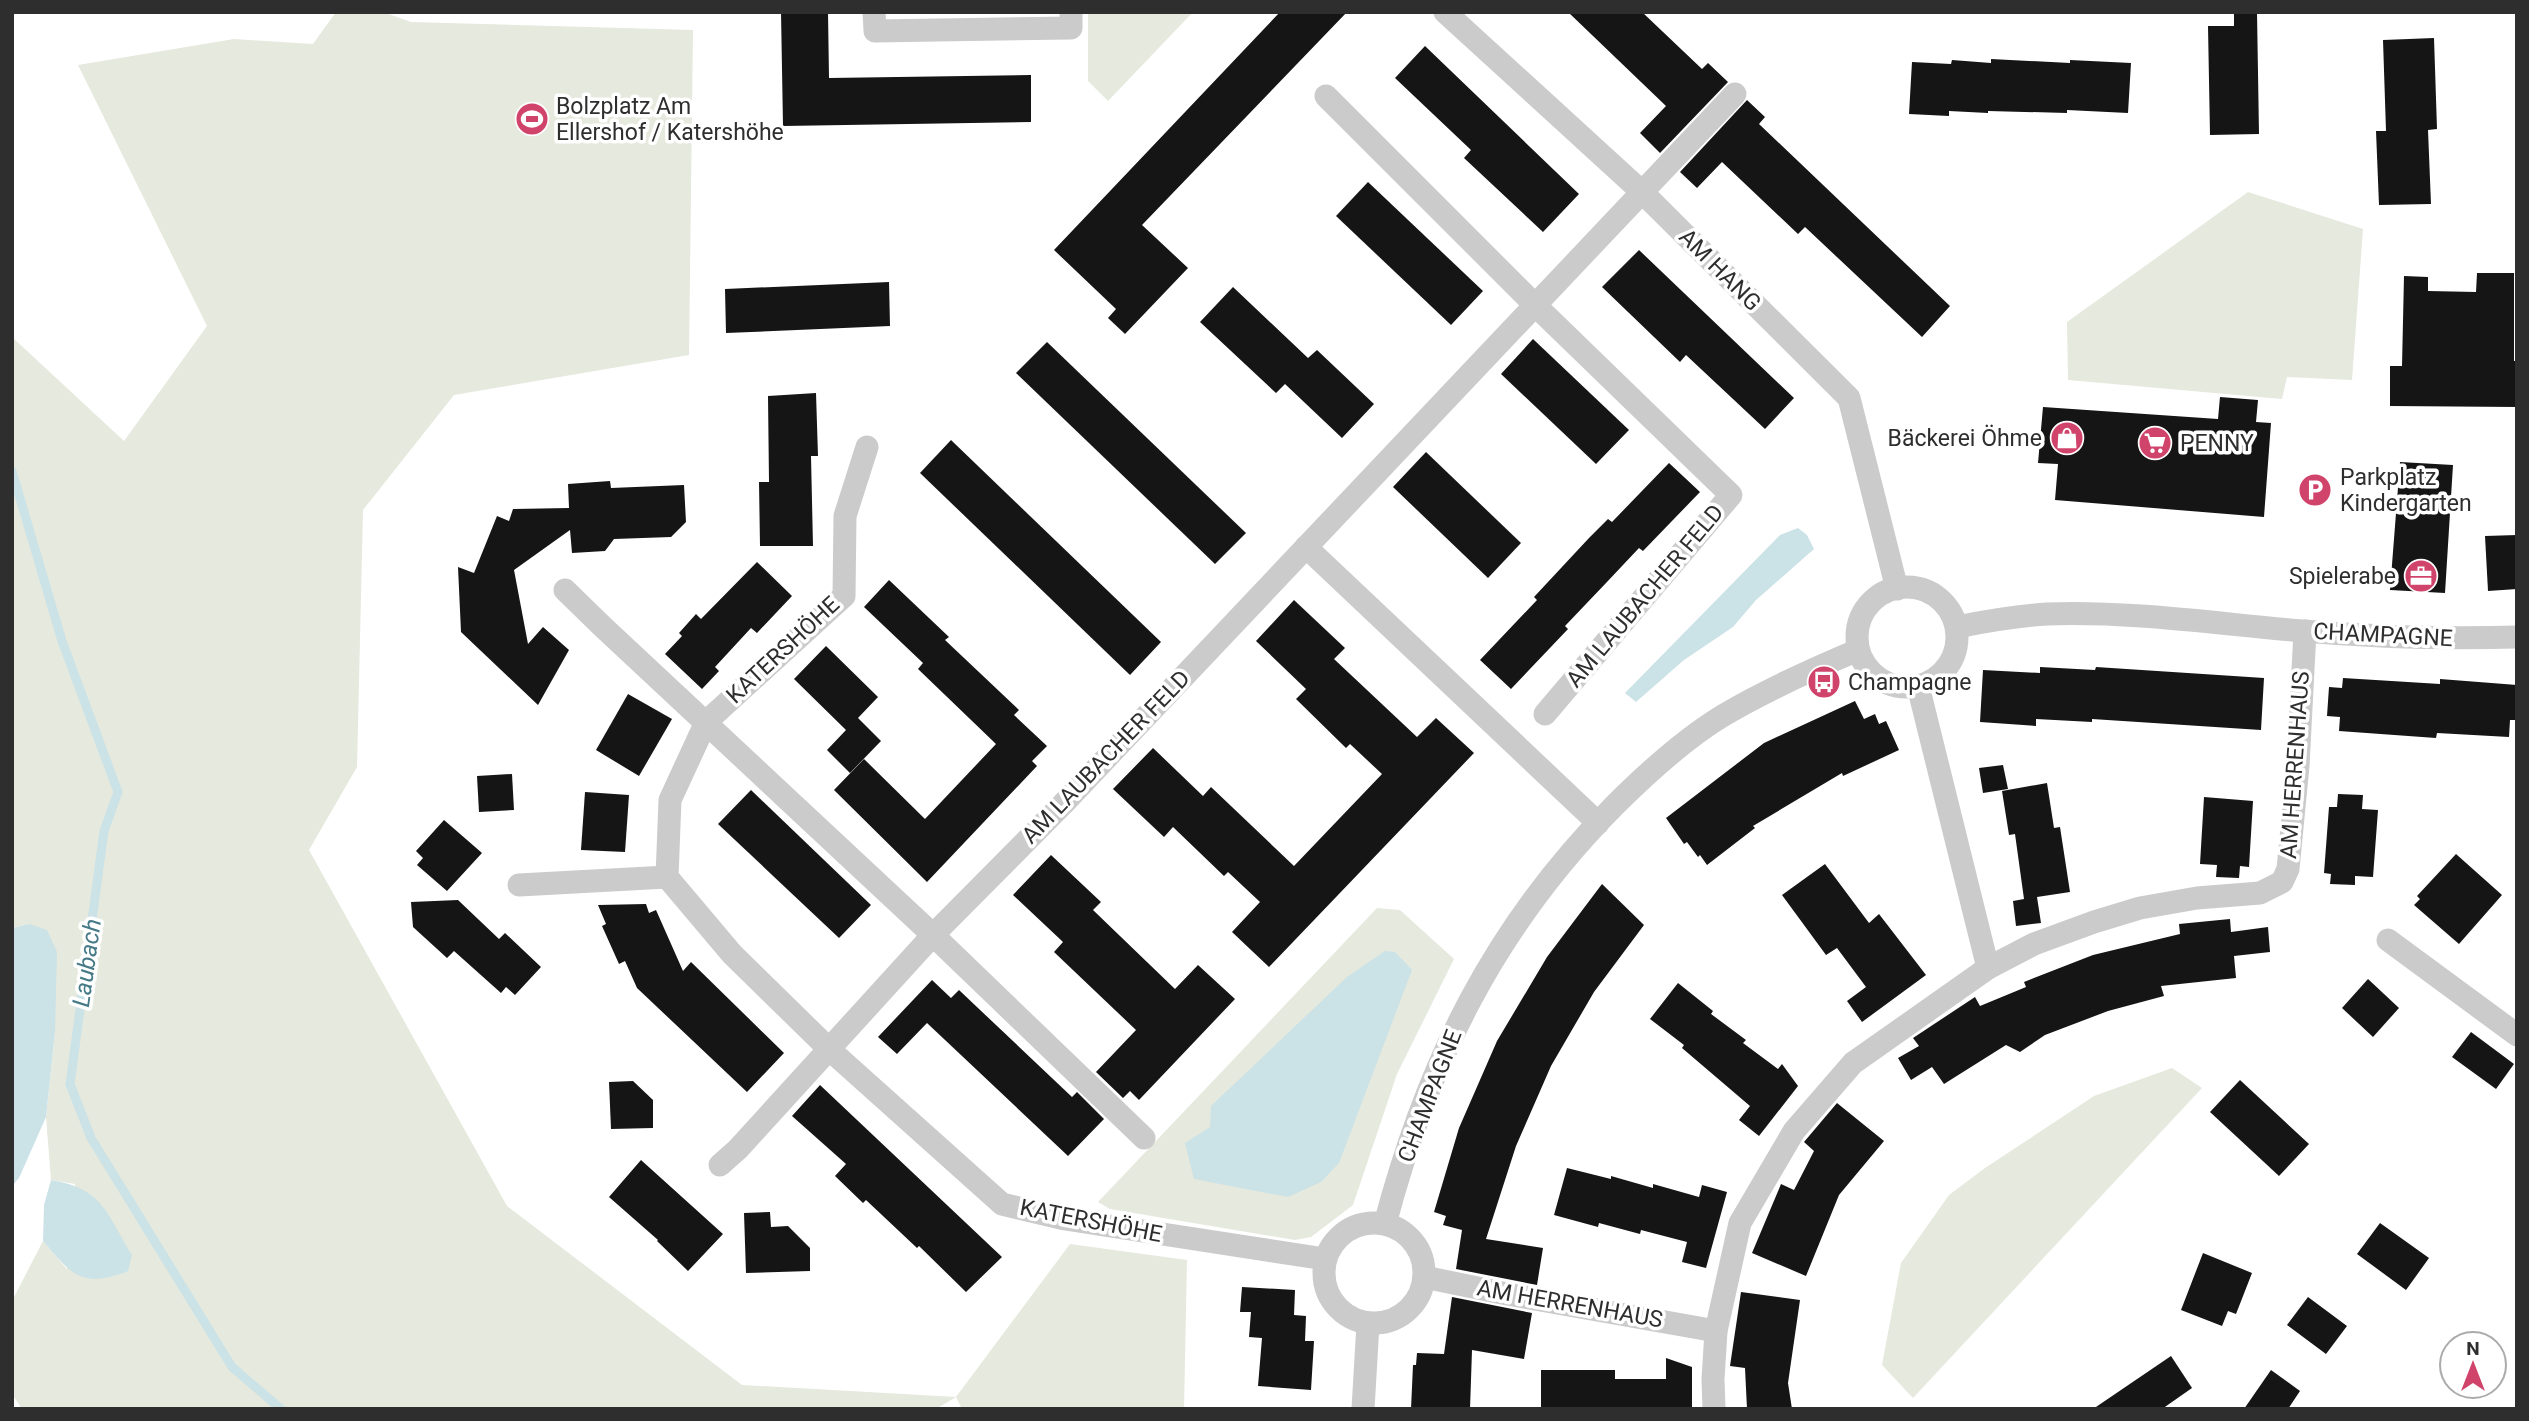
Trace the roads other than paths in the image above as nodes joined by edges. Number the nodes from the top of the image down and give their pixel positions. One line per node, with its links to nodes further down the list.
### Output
1 (874, 12): 2 (street)
2 (1071, 12)
3 (1445, 12): 6 (street, AM HANG)
4 (1735, 94): 6 (street, AM LAUBACHER FELD)
5 (1326, 96): 7 (street)
6 (1642, 192): 7 (street, AM LAUBACHER FELD); 10 (street, AM HANG)
7 (1535, 305): 9 (street, AM LAUBACHER FELD); 17 (street, AM LAUBACHER FELD)
8 (867, 447): 18 (street, KATERSHÖHE)
9 (1306, 547): 19 (street); 22 (street, AM LAUBACHER FELD)
10 (1897, 589): 12 (street); 15 (street)
11 (565, 590): 18 (street, KATERSHÖHE)
12 (1957, 627): 13 (street, CHAMPAGNE); 16 (street)
13 (2305, 631): 14 (street, CHAMPAGNE); 24 (street, AM HERRENHAUS)
14 (2517, 637)
15 (1858, 650): 16 (street); 19 (street, CHAMPAGNE)
16 (1918, 686): 24 (street)
17 (1545, 714)
18 (706, 722): 20 (street, KATERSHÖHE); 22 (street)
19 (1598, 822): 29 (street, CHAMPAGNE)
20 (667, 877): 21 (street); 26 (street, KATERSHÖHE)
21 (519, 885)
22 (933, 935): 26 (street, AM LAUBACHER FELD); 27 (street)
23 (2388, 940): 25 (street)
24 (1988, 968): 33 (street, AM HERRENHAUS)
25 (2517, 1035)
26 (830, 1050): 28 (street); 30 (street, KATERSHÖHE)
27 (1144, 1138)
28 (720, 1165)
29 (1385, 1224): 30 (street); 31 (street)
30 (1325, 1259): 32 (street)
31 (1424, 1277): 32 (street); 33 (street, AM HERRENHAUS)
32 (1368, 1324): 34 (street)
33 (1716, 1331): 35 (street, AM HERRENHAUS)
34 (1363, 1409)
35 (1714, 1409)

